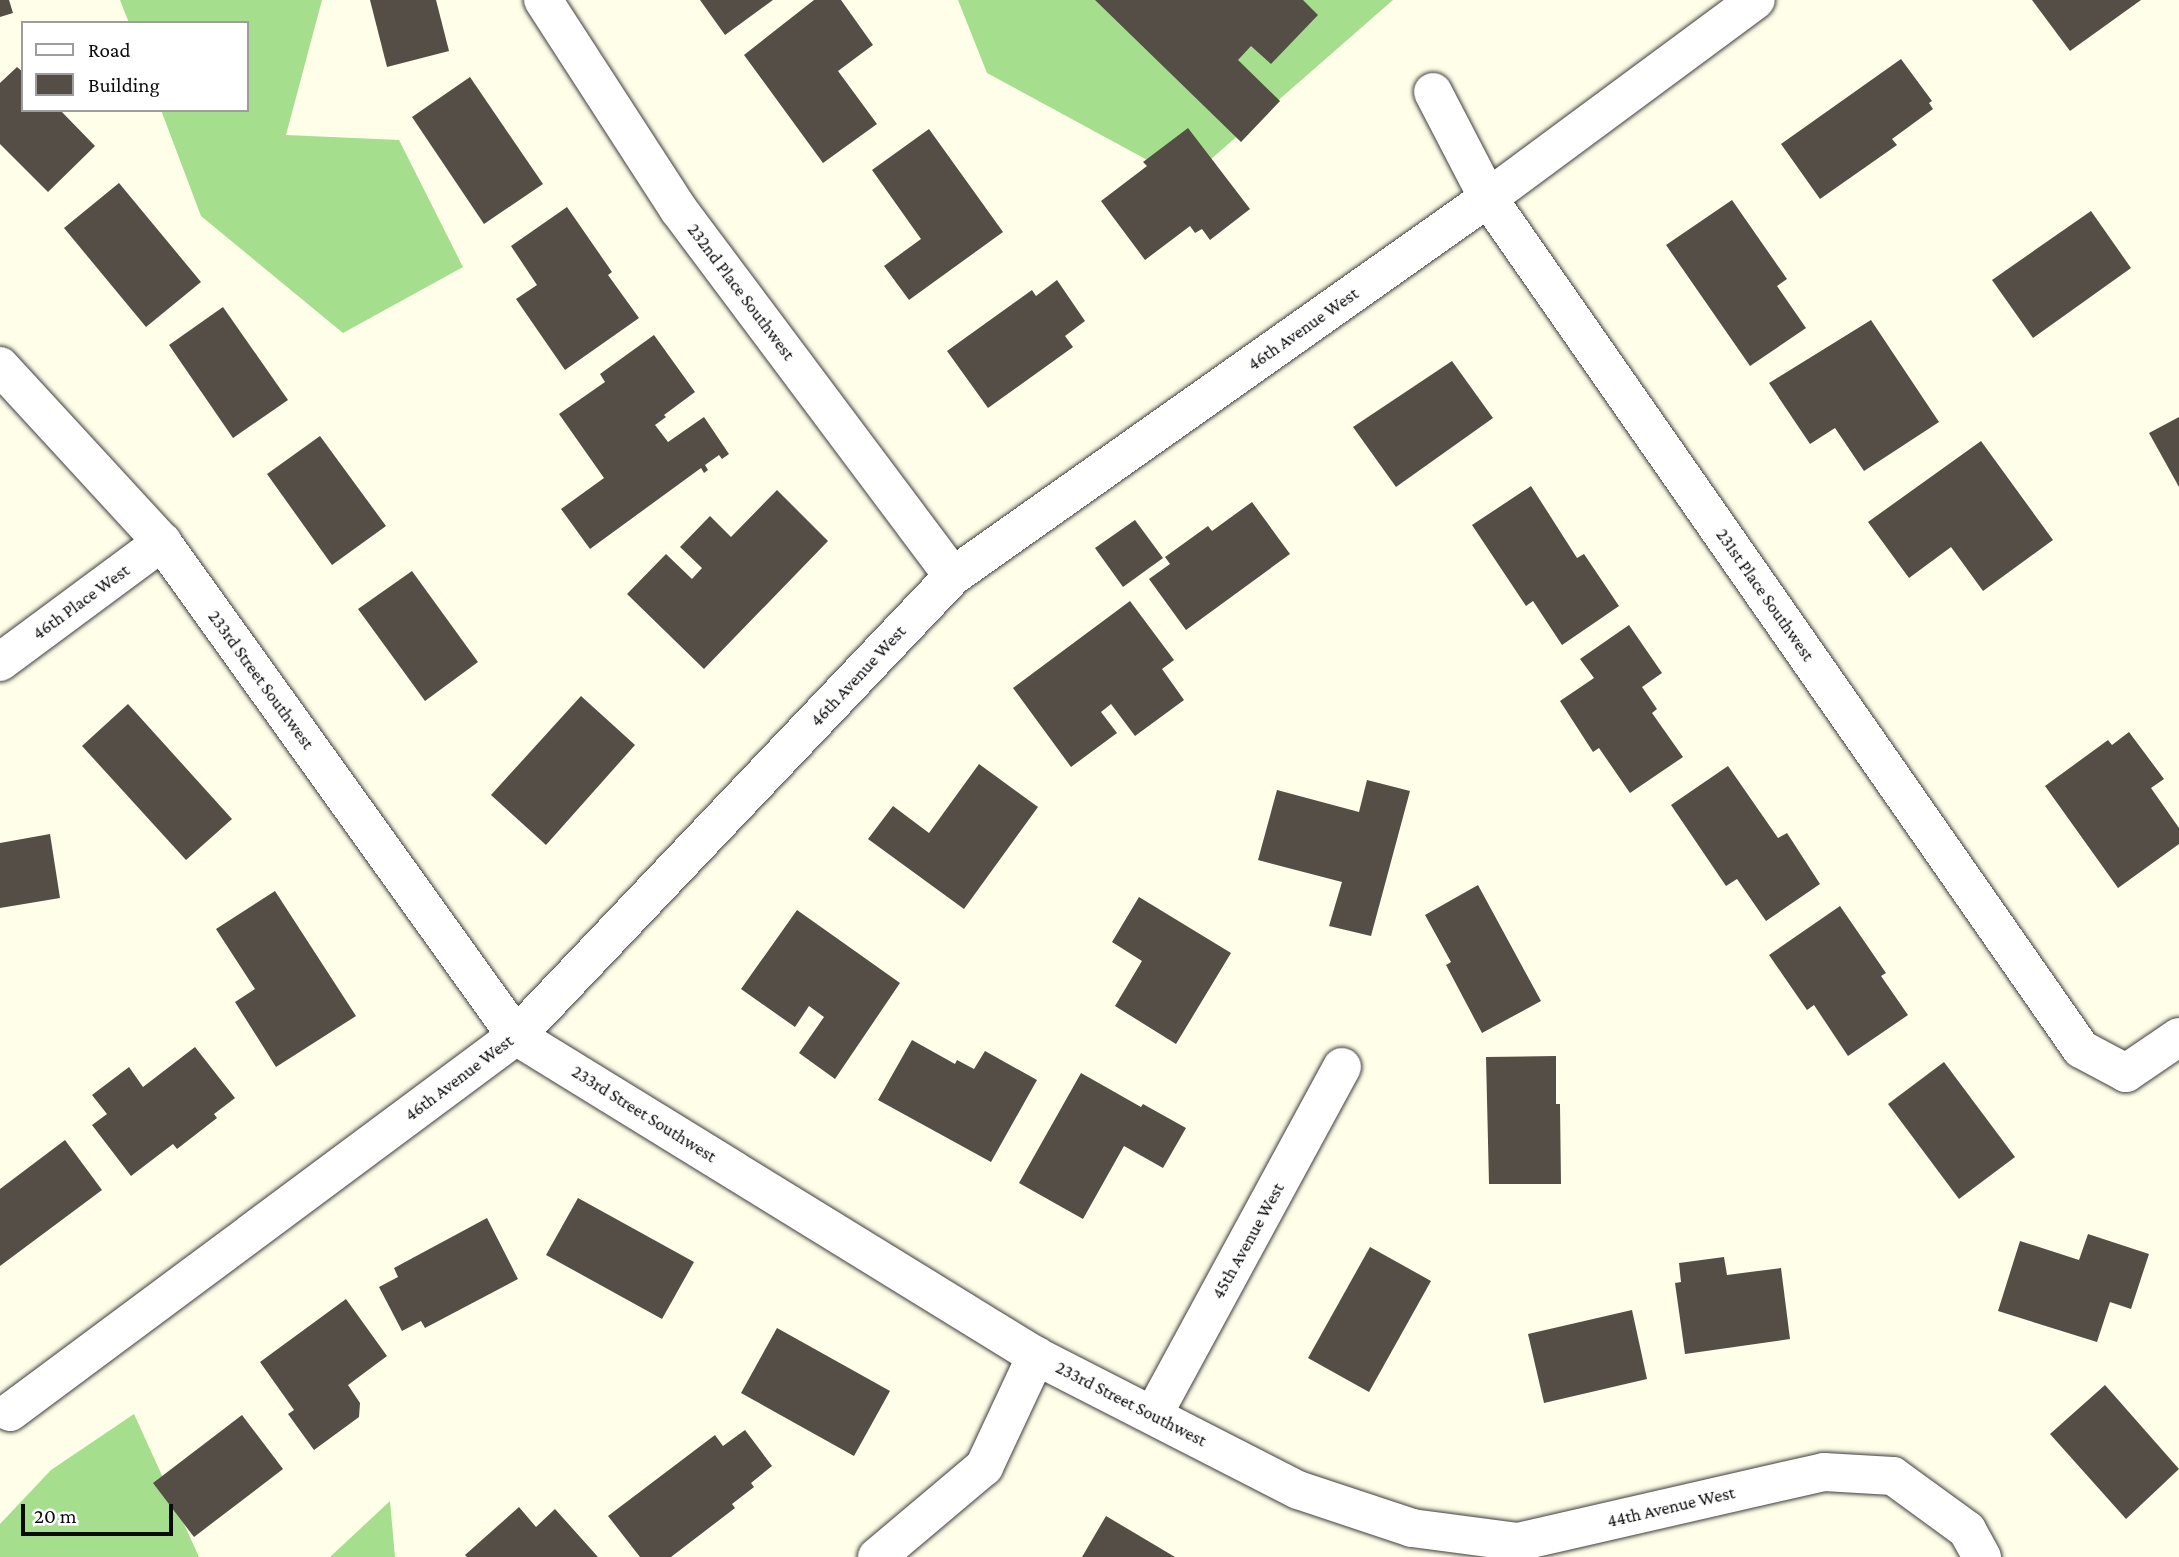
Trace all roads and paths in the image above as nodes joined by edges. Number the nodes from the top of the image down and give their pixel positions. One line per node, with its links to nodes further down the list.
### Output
1 (543, 0): 7 (street, 232nd Place Southwest)
2 (1756, 0): 4 (street, 46th Avenue West)
3 (1433, 92): 4 (street, 231st Place Southwest)
4 (1488, 198): 7 (street, 46th Avenue West); 10 (street, 231st Place Southwest)
5 (0, 366): 6 (street, 233rd Street Southwest)
6 (162, 542): 8 (street, 46th Place West); 9 (street, 233rd Street Southwest)
7 (953, 576): 9 (street, 46th Avenue West)
8 (0, 662)
9 (516, 1036): 12 (street, 233rd Street Southwest); 13 (street, 46th Avenue West)
10 (2179, 1037)
11 (1342, 1067): 14 (street, 45th Avenue West)
12 (1036, 1356): 14 (street, 233rd Street Southwest); 16 (street)
13 (10, 1412)
14 (1153, 1415): 15 (street, 233rd Street Southwest)
15 (1518, 1550): 17 (street, 44th Avenue West)
16 (877, 1557)
17 (1982, 1557)

